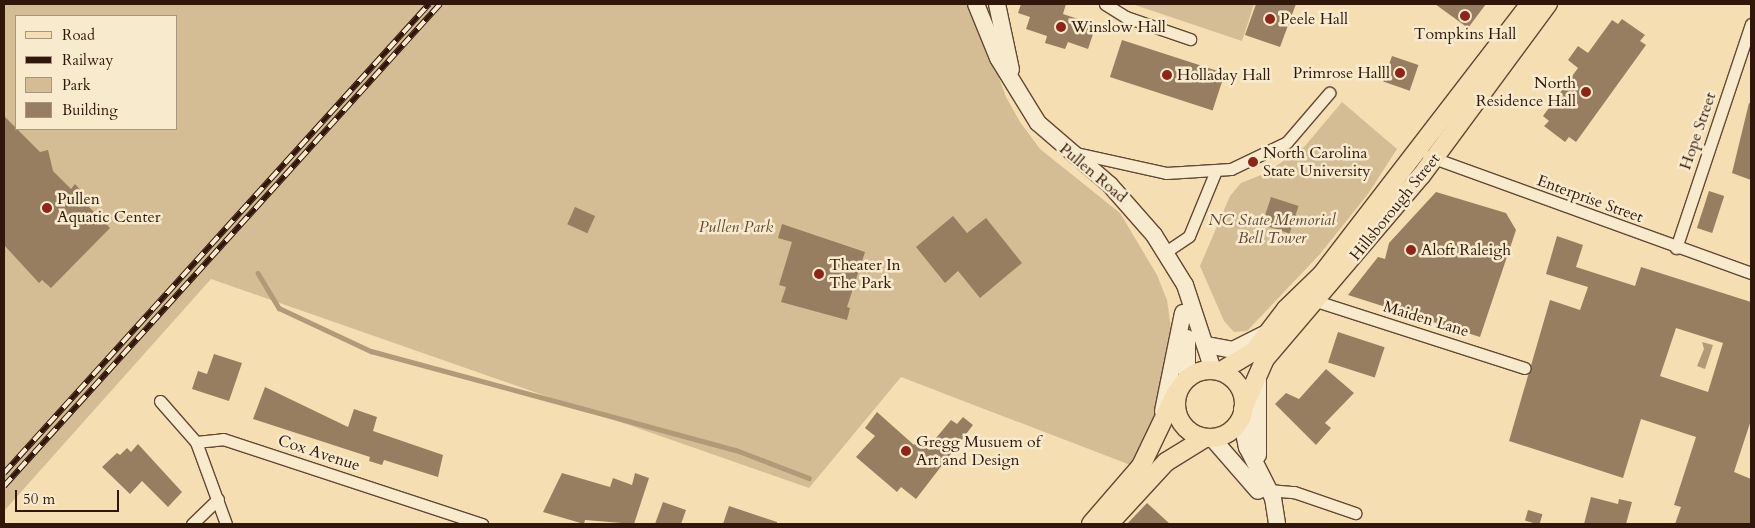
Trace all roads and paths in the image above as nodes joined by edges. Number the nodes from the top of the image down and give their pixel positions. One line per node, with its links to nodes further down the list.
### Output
1 (976, 4): 8 (main road, Pullen Road)
2 (997, 4): 8 (main road, Pullen Road)
3 (1105, 4): 7 (street)
4 (1530, 4): 11 (main road, Hillsborough Street)
5 (1548, 4): 11 (main road, Hillsborough Street)
6 (1751, 24): 13 (street, Hope Street)
7 (1190, 39)
8 (1012, 80): 10 (main road, Pullen Road)
9 (1329, 93): 12 (street)
10 (1069, 152): 12 (street); 14 (main road, Pullen Road)
11 (1427, 155): 13 (street, Enterprise Street); 17 (main road, Hillsborough Street); 19 (main road, Hillsborough Street)
12 (1215, 173): 14 (street)
13 (1676, 248): 16 (street, Enterprise Street)
14 (1164, 253): 15 (main road, Pullen Road)
15 (1172, 269): 18 (main road, Pullen Road); 20 (main road, Pullen Road)
16 (1751, 273)
17 (1316, 302): 21 (street, Maiden Lane); 23 (main road, Hillsborough Street)
18 (1182, 313): 24 (main road, Pullen Road); 27 (main road)
19 (1267, 332): 20 (main road); 22 (main road, Hillsborough Street)
20 (1207, 345): 22 (main road, Pullen Road)
21 (1525, 368)
22 (1217, 370): 24 (main road, Hillsborough Street); 26 (main road)
23 (1260, 371): 26 (main road, Hillsborough Street); 30 (main road)
24 (1184, 383): 27 (main road); 28 (main road)
25 (160, 400): 29 (street)
26 (1242, 413): 28 (main road); 30 (main road)
27 (1157, 433): 36 (main road)
28 (1208, 438): 37 (main road); 38 (main road)
29 (196, 442): 31 (street); 35 (street, Cox Avenue)
30 (1265, 483): 32 (street); 39 (main road)
31 (218, 499): 33 (street); 34 (street)
32 (1355, 513)
33 (192, 524)
34 (226, 524)
35 (482, 524)
36 (1091, 524)
37 (1109, 524)
38 (1266, 524)
39 (1277, 524)

